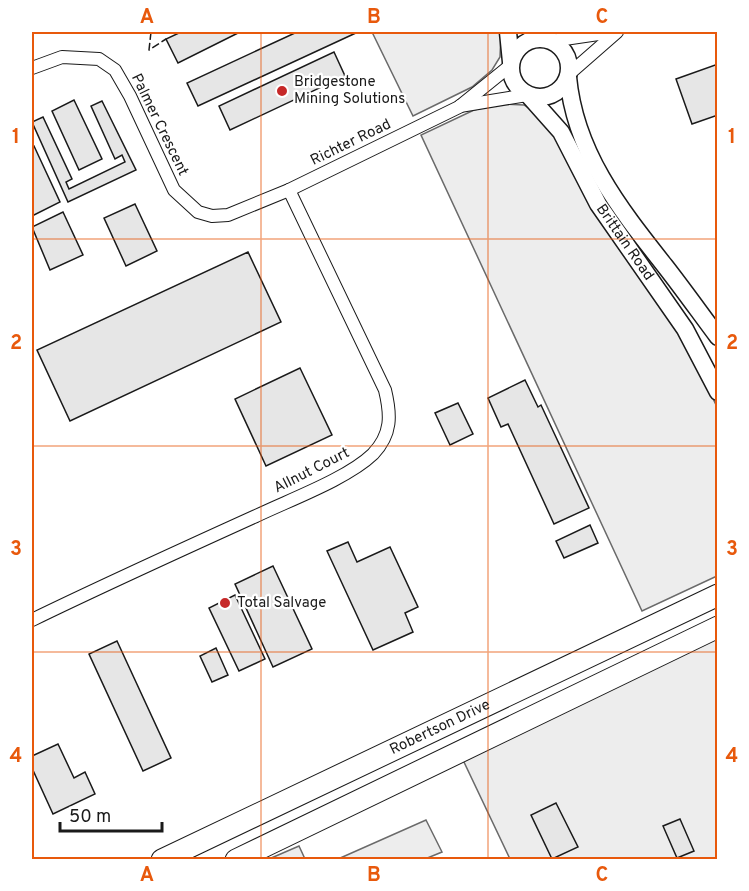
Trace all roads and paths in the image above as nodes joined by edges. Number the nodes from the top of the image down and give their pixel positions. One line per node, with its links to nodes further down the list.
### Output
1 (508, 32): 5 (main road)
2 (612, 32): 4 (street)
3 (617, 32): 7 (street)
4 (546, 37): 5 (main road); 7 (main road)
5 (511, 64): 8 (main road); 9 (street, Richter Road)
6 (32, 68): 10 (street, Palmer Crescent)
7 (568, 76): 8 (main road); 11 (main road, Brittain Road)
8 (528, 95): 9 (street, Richter Road); 12 (main road, Brittain Road)
9 (459, 106): 10 (street, Richter Road)
10 (289, 190): 14 (street, Allnut Court)
11 (717, 337)
12 (717, 392)
13 (717, 595): 16 (highway, Robertson Drive)
14 (32, 620)
15 (717, 627): 17 (highway, Robertson Drive)
16 (162, 860)
17 (236, 860)

